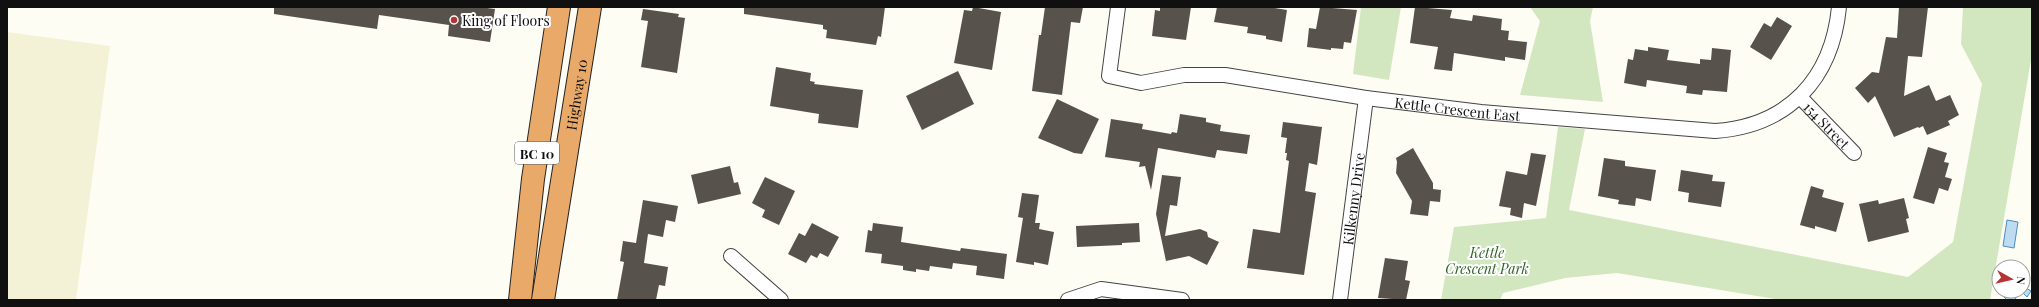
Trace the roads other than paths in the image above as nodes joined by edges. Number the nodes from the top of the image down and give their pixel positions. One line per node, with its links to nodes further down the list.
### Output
1 (559, 7): 9 (highway, BC 10)
2 (590, 7): 10 (highway, Highway 10 / BC 10)
3 (1118, 7): 6 (street, Kettle Crescent East)
4 (1839, 7): 5 (street, Kettle Crescent East)
5 (1800, 97): 6 (street, Kettle Crescent East); 7 (street, 154 Street)
6 (1366, 98): 14 (street, Kilkenny Drive)
7 (1854, 153)
8 (731, 256): 11 (street)
9 (520, 300)
10 (543, 300)
11 (781, 300)
12 (1068, 300): 13 (street)
13 (1182, 300)
14 (1340, 300)

